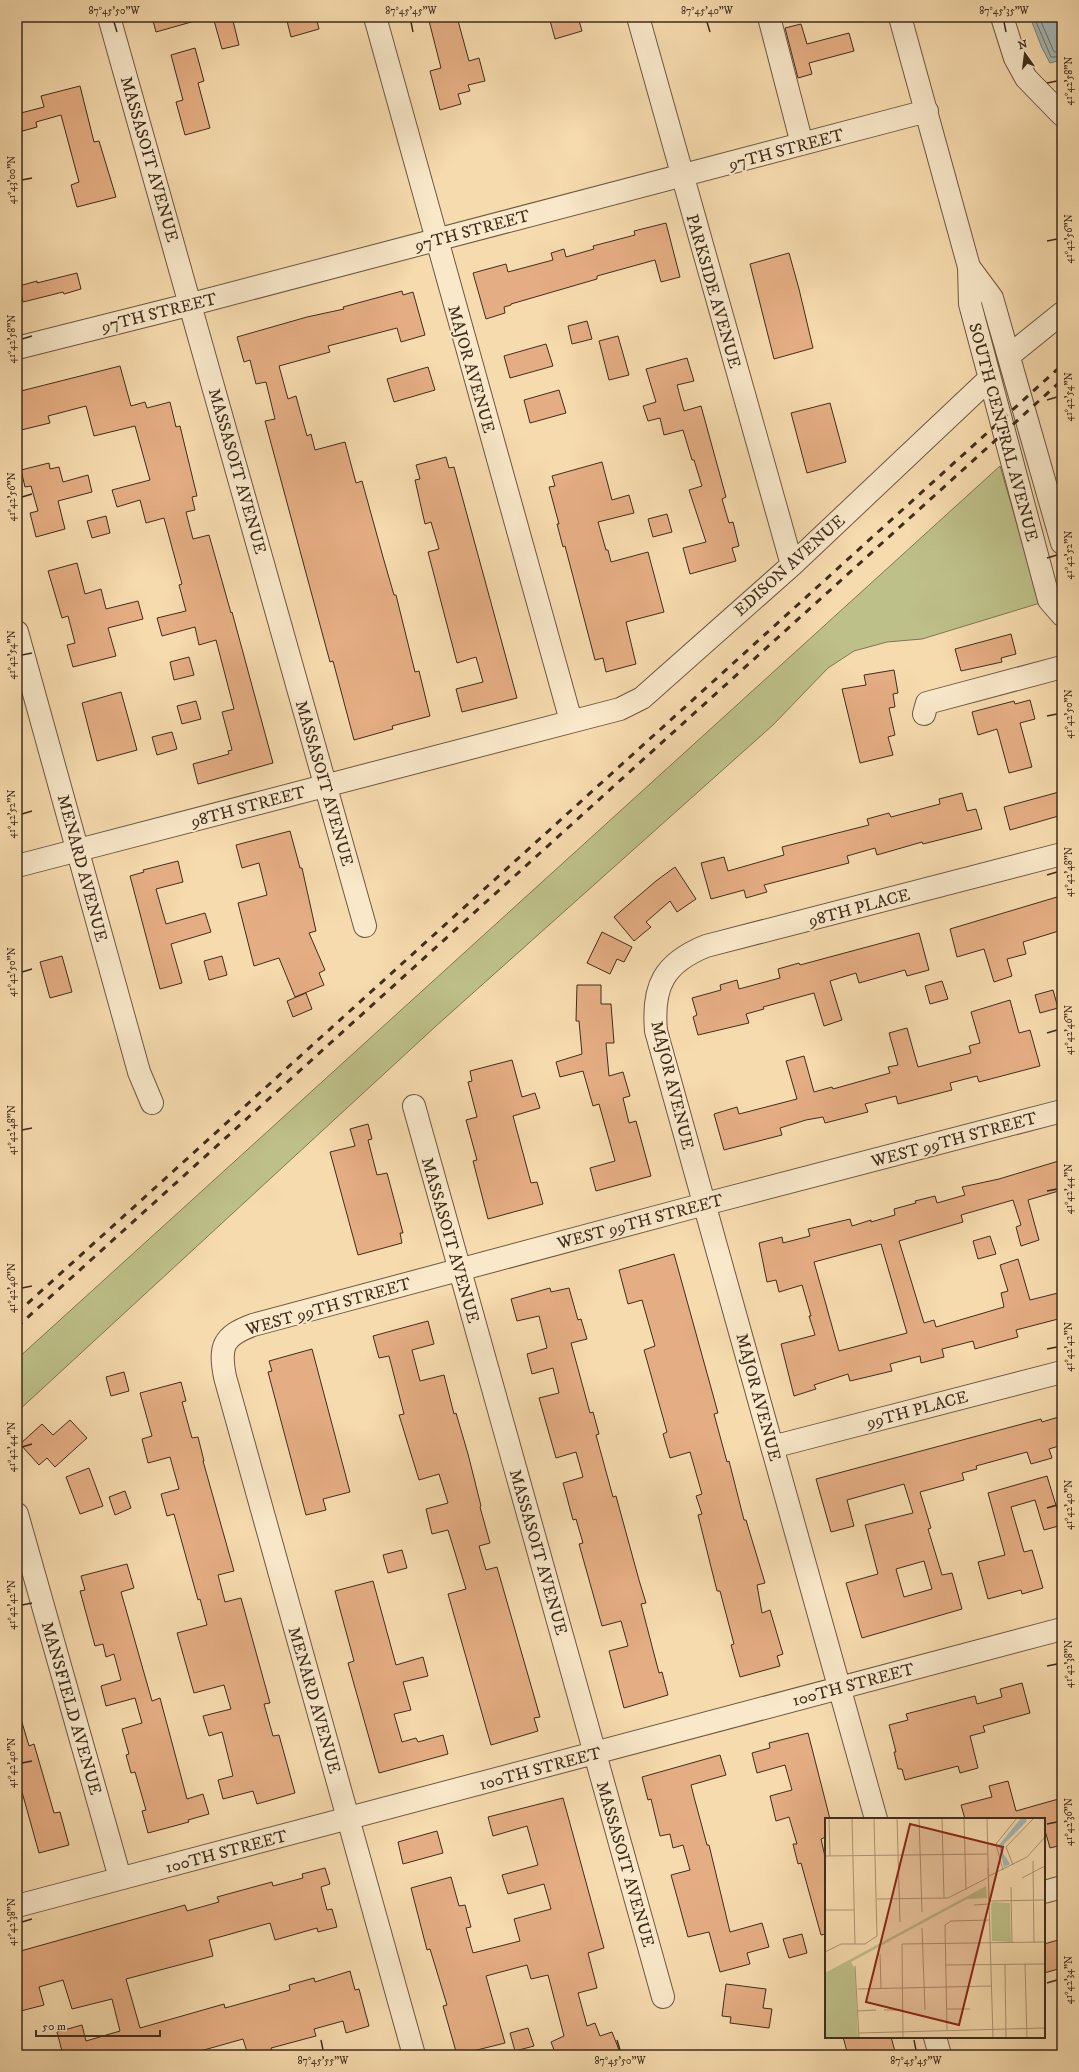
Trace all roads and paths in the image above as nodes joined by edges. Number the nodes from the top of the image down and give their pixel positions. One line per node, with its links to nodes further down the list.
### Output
1 (109, 17): 13 (street, MASSASOIT AVENUE)
2 (375, 17): 11 (street, MAJOR AVENUE)
3 (638, 17): 10 (street, PARKSIDE AVENUE)
4 (768, 17): 9 (street)
5 (900, 17): 7 (street, SOUTH CENTRAL AVENUE)
6 (1002, 17): 8 (street)
7 (927, 111): 9 (street, 97TH STREET); 12 (street, SOUTH CENTRAL AVENUE)
8 (1062, 115)
9 (802, 144): 10 (street, 97TH STREET)
10 (682, 176): 11 (street, 97TH STREET); 19 (street, PARKSIDE AVENUE)
11 (435, 240): 13 (street, 97TH STREET); 24 (street, MAJOR AVENUE)
12 (969, 267): 16 (street, SOUTH CENTRAL AVENUE); 17 (street, SOUTH CENTRAL AVENUE)
13 (192, 304): 15 (street, 97TH STREET); 25 (street, MASSASOIT AVENUE)
14 (1062, 313): 16 (street)
15 (17, 348)
16 (1010, 355): 18 (street, SOUTH CENTRAL AVENUE)
17 (989, 379): 19 (street, EDISON AVENUE); 20 (street, SOUTH CENTRAL AVENUE)
18 (1062, 543)
19 (792, 564): 24 (street, EDISON AVENUE)
20 (1062, 615)
21 (17, 632): 26 (street, MENARD AVENUE)
22 (1062, 666): 23 (street)
23 (924, 714)
24 (571, 721): 25 (street, 98TH STREET)
25 (326, 786): 26 (street, 98TH STREET); 29 (street, MASSASOIT AVENUE)
26 (78, 850): 28 (street, 98TH STREET); 31 (street, MENARD AVENUE)
27 (1062, 854): 30 (street, 98TH PLACE)
28 (17, 866)
29 (365, 926)
30 (665, 975): 34 (street, MAJOR AVENUE)
31 (152, 1103)
32 (414, 1106): 35 (street, MASSASOIT AVENUE)
33 (1062, 1111): 34 (street, WEST 99TH STREET)
34 (705, 1204): 35 (street, WEST 99TH STREET); 38 (street, MAJOR AVENUE)
35 (460, 1270): 36 (street, WEST 99TH STREET); 42 (street, MASSASOIT AVENUE)
36 (224, 1343): 44 (street, MENARD AVENUE)
37 (1062, 1372): 38 (street, 99TH PLACE)
38 (772, 1447): 41 (street, MAJOR AVENUE)
39 (17, 1514): 45 (street, MANSFIELD AVENUE)
40 (1062, 1629): 41 (street, 100TH STREET)
41 (840, 1688): 42 (street, 100TH STREET); 43 (street, MAJOR AVENUE)
42 (595, 1754): 44 (street, 100TH STREET); 49 (street, MASSASOIT AVENUE)
43 (876, 1818)
44 (349, 1819): 45 (street, 100TH STREET); 51 (street, MENARD AVENUE)
45 (120, 1878): 48 (street, 100TH STREET)
46 (1062, 1887): 47 (street)
47 (1045, 1892)
48 (17, 1906)
49 (663, 1997)
50 (935, 2038): 52 (street)
51 (414, 2055)
52 (940, 2055)

